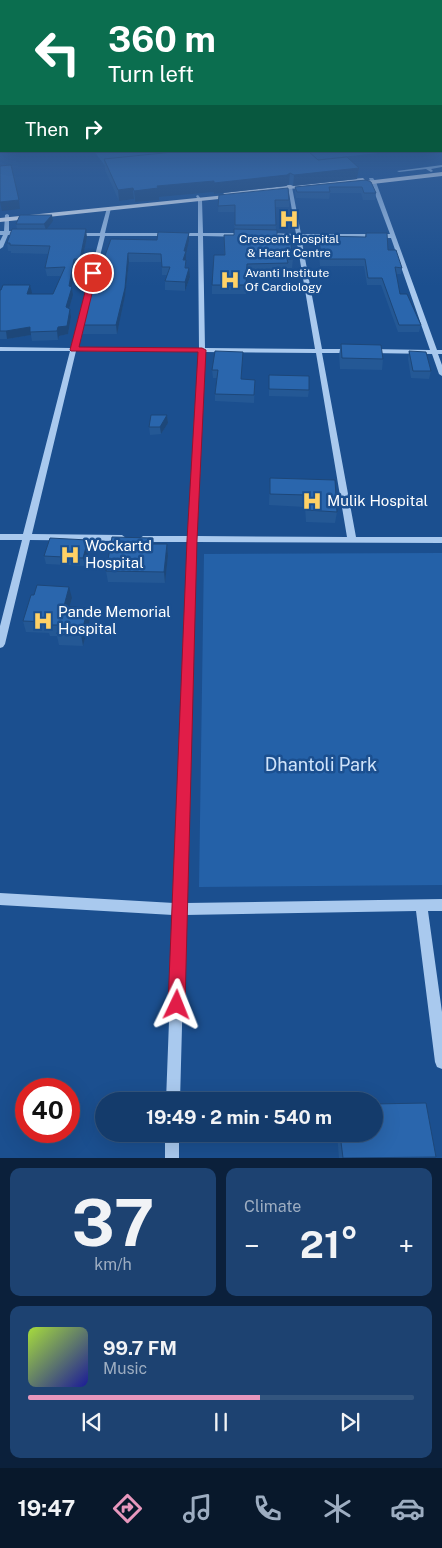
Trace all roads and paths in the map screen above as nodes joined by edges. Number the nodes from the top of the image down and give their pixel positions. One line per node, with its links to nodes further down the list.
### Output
1 (384, 178): 3 (main road)
2 (390, 178): 3 (main road)
3 (373, 180): 4 (main road); 16 (street)
4 (291, 189): 5 (main road); 15 (street)
5 (199, 198): 6 (main road); 7 (main road); 12 (street)
6 (109, 208): 7 (main road); 11 (street)
7 (4, 218): 8 (street)
8 (3, 233): 9 (street); 17 (street)
9 (26, 234)
10 (64, 234): 11 (street)
11 (103, 234): 12 (street); 19 (street)
12 (200, 235): 13 (street); 20 (street)
13 (250, 235)
14 (259, 235): 15 (street)
15 (299, 236): 16 (street); 21 (street)
16 (393, 236): 24 (street)
17 (0, 247)
18 (0, 349): 19 (street)
19 (74, 350): 20 (street); 27 (street)
20 (202, 350): 21 (street); 29 (street)
21 (318, 351): 22 (street); 30 (street)
22 (356, 351)
23 (366, 351): 24 (street)
24 (434, 352): 25 (street); 26 (street)
25 (442, 352)
26 (442, 374)
27 (27, 536): 28 (street); 29 (street); 32 (street)
28 (0, 537)
29 (192, 540): 30 (street); 36 (street)
30 (352, 540): 31 (street)
31 (442, 540)
32 (0, 644)
33 (0, 899): 36 (street)
34 (421, 905): 35 (street); 36 (street); 37 (street)
35 (442, 905)
36 (180, 909): 38 (street)
37 (442, 1062)
38 (174, 1092)
39 (172, 1142): 40 (street)
40 (172, 1158)

